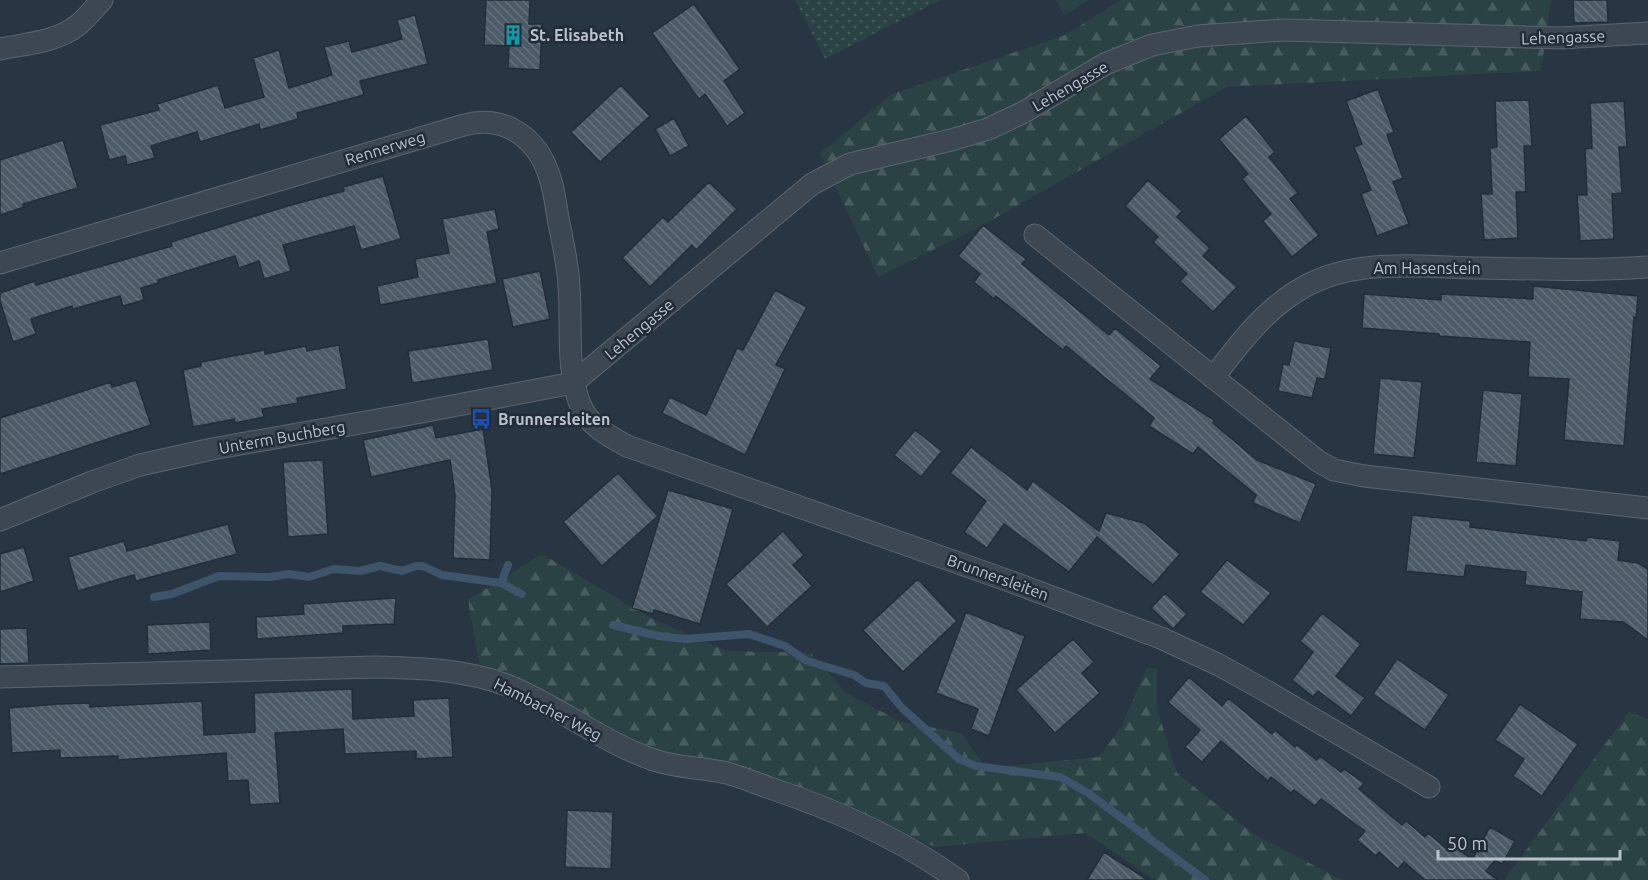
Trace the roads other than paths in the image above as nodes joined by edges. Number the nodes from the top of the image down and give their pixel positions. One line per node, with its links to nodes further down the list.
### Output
1 (102, 0): 3 (street)
2 (1648, 33): 8 (street, Lehengasse)
3 (0, 49)
4 (1035, 235): 7 (street)
5 (0, 263): 8 (street, Rennerweg)
6 (1648, 267): 7 (street, Am Hasenstein)
7 (1213, 378): 9 (street)
8 (573, 383): 10 (street, Unterm Buchberg); 12 (street, Brunnersleiten)
9 (1648, 508)
10 (0, 520)
11 (0, 677): 13 (street, Hambacher Weg)
12 (1429, 787)
13 (958, 880)

